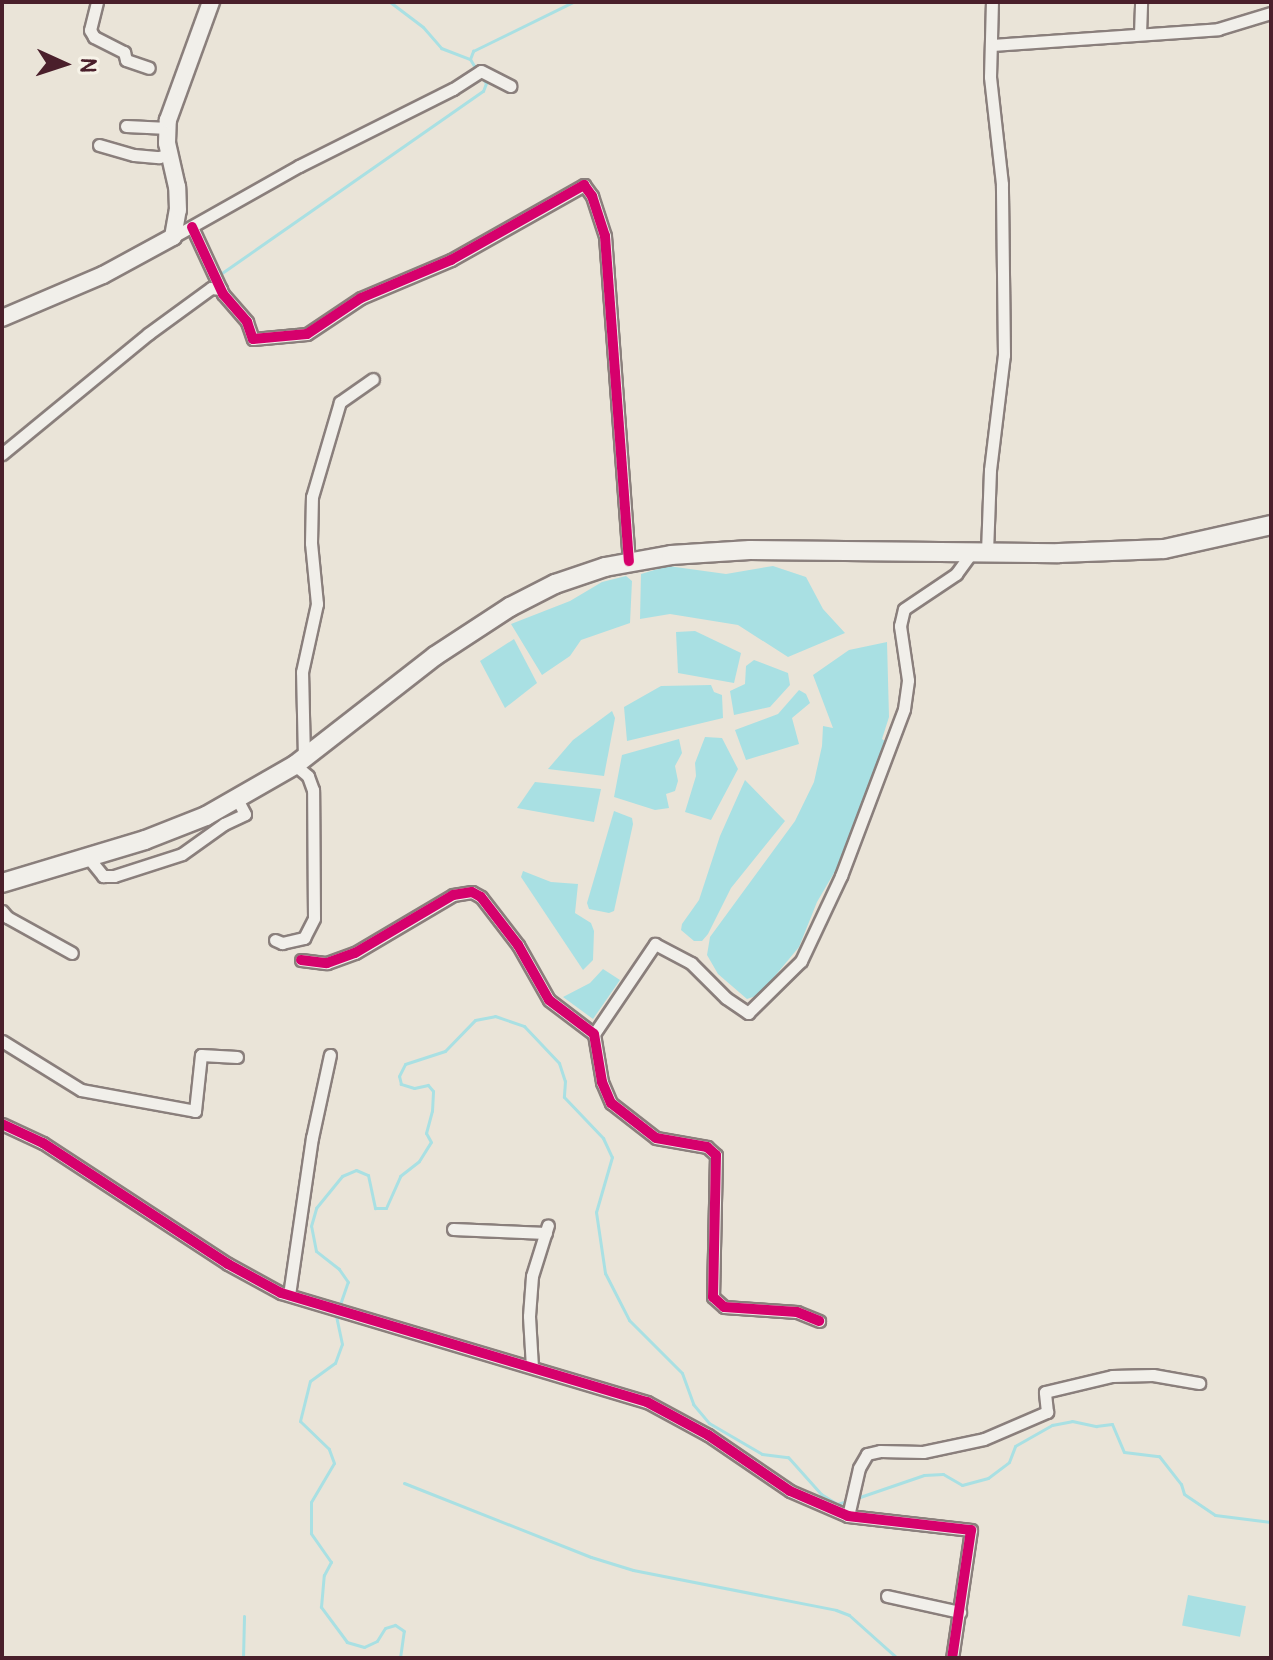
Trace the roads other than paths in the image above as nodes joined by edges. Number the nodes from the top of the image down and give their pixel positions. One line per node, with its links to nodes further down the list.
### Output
1 (97, 2): 8 (street)
2 (211, 2): 11 (street)
3 (992, 2): 7 (street)
4 (1141, 2): 6 (street)
5 (1271, 13): 6 (street)
6 (1140, 34): 7 (street)
7 (992, 45): 21 (street)
8 (149, 68)
9 (510, 86): 14 (street)
10 (126, 126): 11 (street)
11 (168, 128): 13 (street)
12 (99, 145): 13 (street)
13 (170, 154): 15 (street)
14 (192, 227): 15 (street); 16 (street)
15 (173, 237): 17 (street)
16 (220, 287): 19 (street); 22 (street)
17 (2, 318)
18 (373, 379): 23 (street)
19 (2, 454)
20 (1271, 525): 21 (main road)
21 (980, 552): 22 (main road); 31 (street)
22 (629, 561): 23 (main road)
23 (299, 762): 24 (main road); 28 (street)
24 (237, 799): 25 (main road); 25 (street)
25 (87, 856): 26 (main road)
26 (2, 883)
27 (2, 911): 29 (street)
28 (275, 940)
29 (72, 953)
30 (301, 960): 31 (street)
31 (594, 1034): 38 (street)
32 (2, 1041): 34 (street)
33 (330, 1055): 37 (street)
34 (237, 1057)
35 (2, 1124): 37 (street)
36 (453, 1229): 39 (street)
37 (289, 1295): 39 (street)
38 (819, 1321)
39 (532, 1367): 41 (street)
40 (1199, 1383): 41 (street)
41 (849, 1512): 43 (street)
42 (887, 1596): 43 (street)
43 (960, 1612): 44 (street)
44 (952, 1658)

